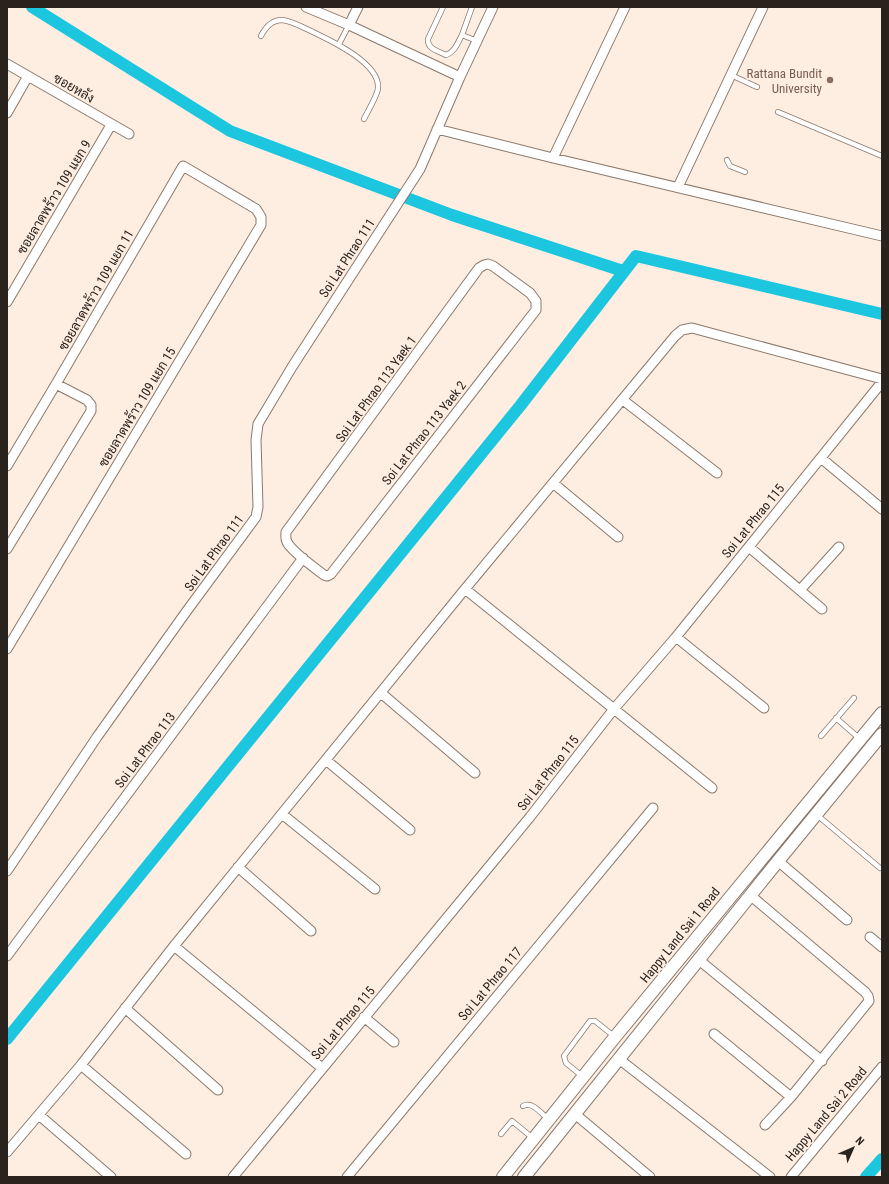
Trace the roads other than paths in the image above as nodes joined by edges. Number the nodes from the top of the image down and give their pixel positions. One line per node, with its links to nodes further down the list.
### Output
1 (306, 7): 8 (street)
2 (358, 7): 8 (street)
3 (443, 7): 9 (lane)
4 (472, 7): 9 (lane)
5 (493, 7): 11 (street, Soi Lat Phrao 111)
6 (625, 7): 25 (street)
7 (764, 7): 14 (street)
8 (349, 25): 12 (lane); 16 (street)
9 (462, 34): 11 (lane)
10 (261, 36): 12 (lane)
11 (477, 41): 16 (street, Soi Lat Phrao 111)
12 (339, 44): 20 (lane)
13 (7, 64): 15 (street, ซอยหลัง)
14 (731, 75): 17 (lane); 28 (street)
15 (28, 76): 19 (street); 21 (street, ซอยหลัง)
16 (460, 77): 22 (street, Soi Lat Phrao 111)
17 (757, 87)
18 (778, 112): 24 (lane)
19 (7, 113)
20 (364, 119)
21 (112, 125): 23 (street, ซอยหลัง); 32 (street, ซอยลาดพร้าว 109 แยก 9)
22 (437, 129): 25 (street); 71 (street, Soi Lat Phrao 111)
23 (129, 134)
24 (882, 156)
25 (553, 158): 28 (street)
26 (727, 160): 27 (lane)
27 (745, 172)
28 (678, 187): 30 (street)
29 (223, 190): 35 (street, ซอยลาดพร้าว 109 แยก 11); 51 (street, ซอยลาดพร้าว 109 แยก 15)
30 (882, 236)
31 (515, 282): 46 (street, Soi Lat Phrao 113 Yaek 1); 46 (street, Soi Lat Phrao 113 Yaek 2)
32 (7, 302)
33 (882, 379): 36 (street)
34 (882, 382): 37 (street, Soi Lat Phrao 115)
35 (56, 384): 38 (street, ซอยลาดพร้าว 109 แยก 11); 45 (street)
36 (623, 400): 39 (street); 40 (street)
37 (821, 458): 41 (street); 43 (street, Soi Lat Phrao 115)
38 (7, 466)
39 (717, 473)
40 (553, 483): 42 (street); 47 (street)
41 (882, 509)
42 (618, 537)
43 (749, 547): 48 (street); 50 (street, Soi Lat Phrao 115)
44 (839, 547): 48 (street)
45 (7, 549)
46 (303, 558): 80 (street, Soi Lat Phrao 113)
47 (465, 589): 52 (street); 55 (street)
48 (800, 590): 49 (street)
49 (822, 609)
50 (676, 637): 54 (street); 55 (street, Soi Lat Phrao 115)
51 (7, 649)
52 (381, 693): 61 (street); 62 (street)
53 (854, 698): 57 (lane)
54 (764, 708)
55 (613, 710): 63 (street); 83 (street, Soi Lat Phrao 115)
56 (882, 713): 59 (street, Happy Land Sai 1 Road)
57 (836, 718): 58 (lane); 59 (lane)
58 (821, 736)
59 (862, 737): 60 (street); 79 (street, Happy Land Sai 1 Road)
60 (879, 742): 66 (street)
61 (326, 760): 65 (street); 67 (street)
62 (475, 773)
63 (712, 788)
64 (653, 808): 107 (street, Soi Lat Phrao 117)
65 (282, 814): 69 (street); 72 (street)
66 (816, 814): 68 (street); 70 (lane)
67 (410, 830)
68 (778, 861): 73 (street); 74 (street)
69 (238, 867): 75 (street); 77 (street)
70 (880, 868)
71 (7, 871)
72 (375, 889)
73 (750, 895): 81 (street); 88 (street)
74 (847, 920)
75 (311, 932)
76 (870, 937): 78 (street)
77 (174, 946): 82 (street); 91 (street)
78 (882, 947)
79 (686, 950): 81 (street); 85 (street, Happy Land Sai 1 Road)
80 (7, 956)
81 (699, 960): 87 (street); 88 (street)
82 (125, 1008): 89 (street); 93 (street)
83 (364, 1017): 86 (street); 91 (street, Soi Lat Phrao 115)
84 (714, 1034): 94 (street)
85 (614, 1037): 92 (street, Happy Land Sai 1 Road); 92 (lane)
86 (394, 1042)
87 (619, 1059): 96 (street); 110 (street)
88 (822, 1061): 94 (street)
89 (81, 1065): 97 (street); 103 (street)
90 (882, 1067): 111 (street, Happy Land Sai 2 Road)
91 (322, 1068): 106 (street, Soi Lat Phrao 115)
92 (584, 1077): 98 (street, Happy Land Sai 1 Road)
93 (218, 1090)
94 (791, 1097): 99 (street)
95 (523, 1106): 98 (lane)
96 (575, 1114): 104 (street); 109 (street)
97 (39, 1115): 102 (street); 105 (street)
98 (549, 1120): 101 (street, Happy Land Sai 1 Road)
99 (765, 1125)
100 (501, 1134): 101 (lane)
101 (534, 1138): 108 (street, Happy Land Sai 1 Road)
102 (7, 1152)
103 (186, 1154)
104 (526, 1176)
105 (111, 1177)
106 (233, 1177)
107 (347, 1177)
108 (503, 1177)
109 (650, 1177)
110 (770, 1177)
111 (791, 1177)

